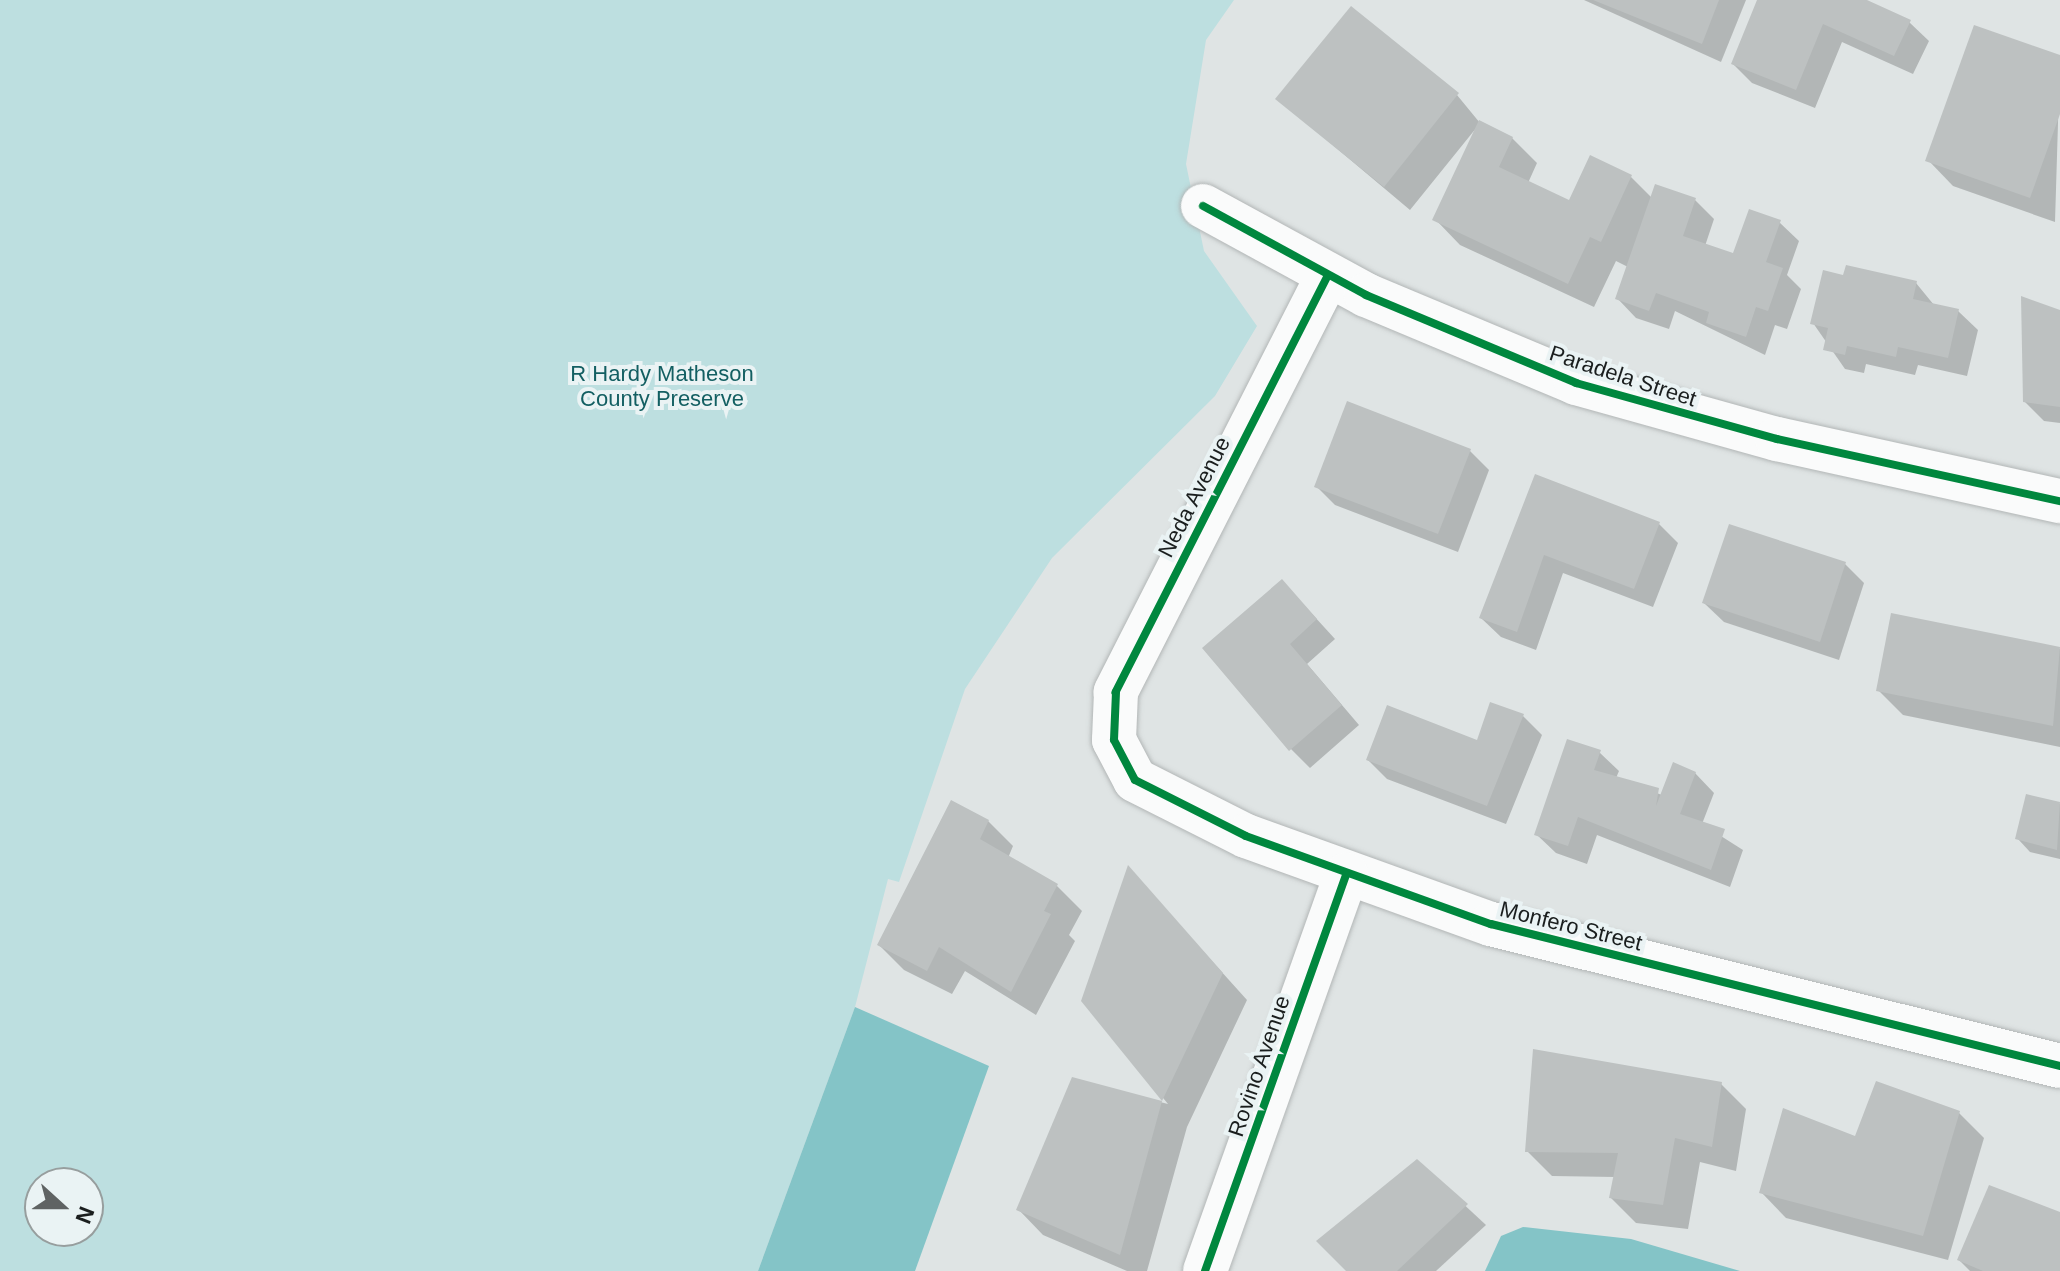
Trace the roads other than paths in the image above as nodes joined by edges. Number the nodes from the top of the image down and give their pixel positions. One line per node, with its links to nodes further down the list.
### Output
1 (1203, 206): 2 (street, Paradela Street)
2 (1327, 277): 3 (street, Paradela Street); 4 (street, Neda Avenue)
3 (2060, 501)
4 (1114, 740): 5 (street, Monfero Street)
5 (1346, 874): 6 (street, Monfero Street); 7 (street, Rovino Avenue)
6 (2060, 1066)
7 (1205, 1271)

